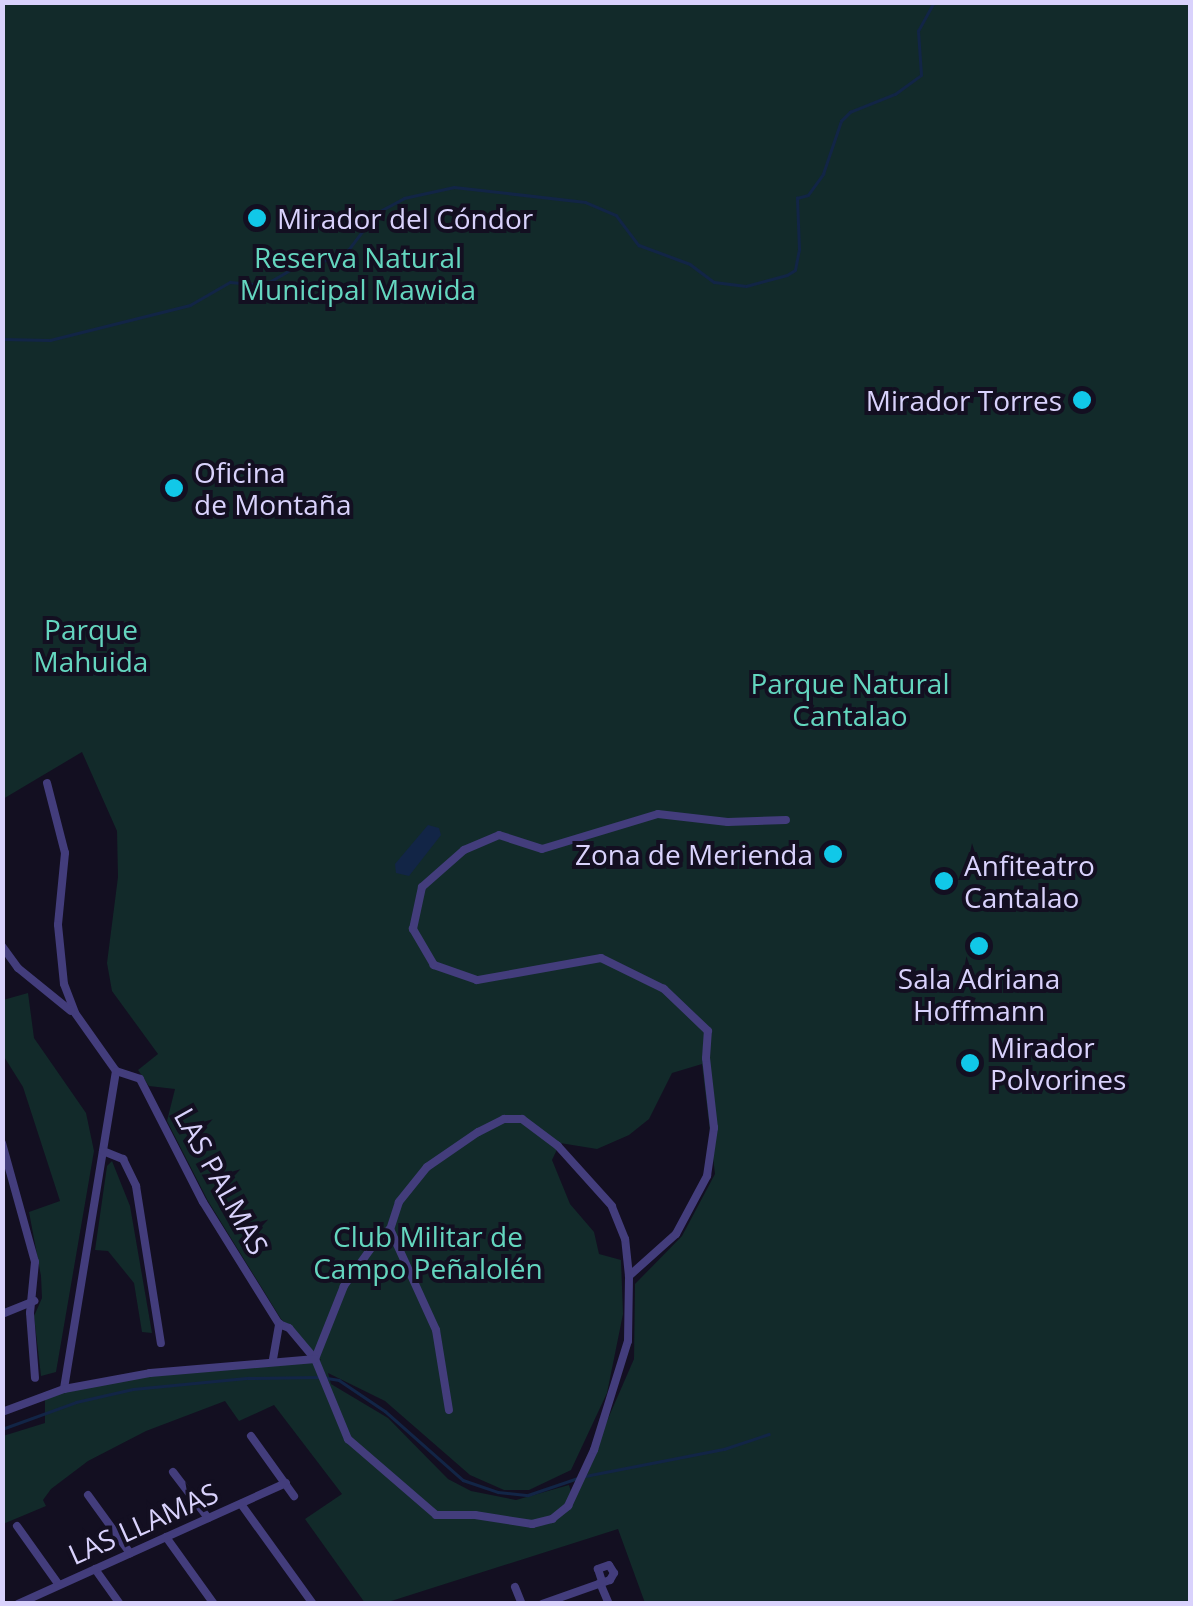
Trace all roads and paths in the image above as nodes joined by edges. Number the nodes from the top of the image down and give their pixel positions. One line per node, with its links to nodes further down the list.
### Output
1 (47, 783): 4 (street)
2 (786, 820): 9 (street)
3 (2, 946): 4 (street)
4 (75, 1013): 5 (street, LAS PALMAS)
5 (116, 1071): 7 (street); 12 (street, LAS PALMAS)
6 (2, 1142): 10 (street)
7 (103, 1151): 13 (street); 17 (street)
8 (390, 1229): 9 (street); 14 (street); 18 (street)
9 (630, 1276): 14 (street)
10 (34, 1300): 11 (street); 16 (street)
11 (2, 1314)
12 (279, 1324): 14 (street, LAS PALMAS); 15 (street)
13 (162, 1343)
14 (315, 1358): 15 (street)
15 (273, 1359): 17 (street)
16 (36, 1378)
17 (64, 1389): 19 (street)
18 (450, 1410)
19 (2, 1412)
20 (251, 1436): 22 (street)
21 (173, 1472): 26 (street)
22 (286, 1484): 24 (street); 25 (street, LAS LLAMAS)
23 (88, 1495): 29 (street)
24 (294, 1496)
25 (240, 1504): 26 (street, LAS LLAMAS); 36 (street)
26 (208, 1518): 28 (street, LAS LLAMAS)
27 (16, 1526): 31 (street)
28 (166, 1537): 29 (street, LAS LLAMAS); 35 (street)
29 (130, 1553): 30 (street, LAS LLAMAS)
30 (94, 1569): 31 (street, LAS LLAMAS); 34 (street)
31 (58, 1585): 33 (street, LAS LLAMAS)
32 (515, 1586): 37 (street)
33 (23, 1603)
34 (120, 1604)
35 (214, 1604)
36 (313, 1604)
37 (522, 1604)
38 (542, 1604): 39 (street)
39 (608, 1604)

